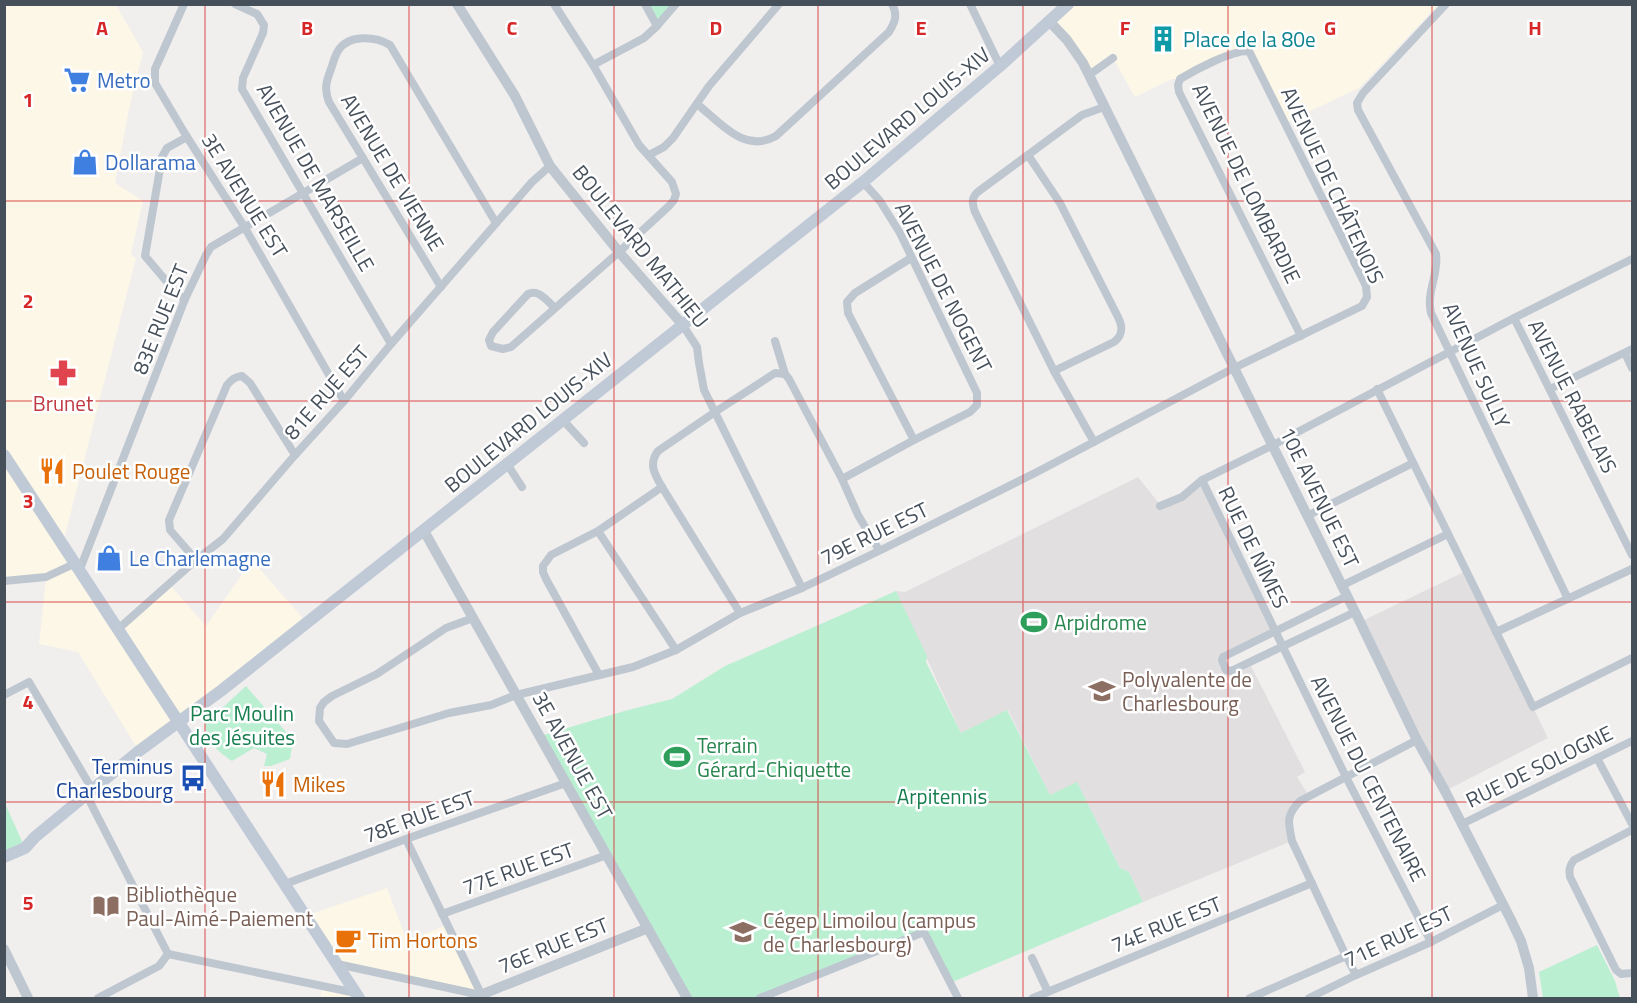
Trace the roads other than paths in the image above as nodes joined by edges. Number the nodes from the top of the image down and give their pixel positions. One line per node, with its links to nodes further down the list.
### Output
1 (184, 4): 21 (street, 3E AVENUE EST)
2 (235, 4): 27 (street, AVENUE DE MARSEILLE)
3 (457, 4): 25 (street, BOULEVARD MATHIEU)
4 (554, 4): 16 (street)
5 (645, 4): 13 (street)
6 (676, 4): 13 (street)
7 (779, 4): 19 (street)
8 (892, 4): 19 (street)
9 (970, 4): 17 (street)
10 (1068, 4): 12 (main road, BOULEVARD LOUIS-XIV)
11 (1446, 4): 42 (street, AVENUE SULLY)
12 (1050, 22): 17 (main road, BOULEVARD LOUIS-XIV); 18 (street, 10E AVENUE EST)
13 (657, 26): 16 (street)
14 (1246, 51): 38 (street, AVENUE DE CHÂTENOIS); 38 (street, AVENUE DE LOMBARDIE)
15 (1113, 58): 18 (street)
16 (593, 65): 22 (street)
17 (1000, 66): 26 (main road, BOULEVARD LOUIS-XIV)
18 (1089, 75): 20 (street, 10E AVENUE EST)
19 (698, 104): 22 (street)
20 (1104, 107): 23 (street); 43 (street, 10E AVENUE EST)
21 (187, 137): 29 (street, 3E AVENUE EST); 34 (street)
22 (649, 155): 30 (street)
23 (1028, 155): 45 (street); 45 (street)
24 (363, 158): 27 (street, 83E RUE EST); 28 (street, AVENUE DE VIENNE); 33 (street, AVENUE DE VIENNE)
25 (550, 166): 28 (street, 81E RUE EST); 30 (street, BOULEVARD MATHIEU)
26 (863, 182): 31 (street, AVENUE DE NOGENT); 37 (main road, BOULEVARD LOUIS-XIV)
27 (302, 193): 29 (street, 83E RUE EST); 40 (street, AVENUE DE MARSEILLE)
28 (496, 223): 33 (street, 81E RUE EST)
29 (245, 228): 34 (street, 83E RUE EST); 49 (street, 3E AVENUE EST)
30 (619, 252): 35 (street); 37 (street, BOULEVARD MATHIEU)
31 (911, 258): 52 (street); 52 (street, AVENUE DE NOGENT)
32 (1632, 259): 36 (street, RUE DE NÎMES)
33 (441, 287): 40 (street, 81E RUE EST)
34 (185, 299): 72 (street, 83E RUE EST)
35 (555, 308): 35 (street)
36 (1514, 318): 42 (street, RUE DE NÎMES); 48 (street, AVENUE RABELAIS)
37 (682, 324): 50 (street, BOULEVARD MATHIEU); 51 (main road, BOULEVARD LOUIS-XIV)
38 (1301, 336): 43 (street, AVENUE DE CHÂTENOIS)
39 (775, 341): 46 (street)
40 (391, 344): 49 (street, 81E RUE EST)
41 (1629, 351): 44 (street); 48 (street)
42 (1449, 352): 47 (street, RUE DE NÎMES); 77 (street, AVENUE SULLY)
43 (1234, 368): 53 (street, 79E RUE EST); 55 (street, 10E AVENUE EST)
44 (1632, 368)
45 (1054, 370): 53 (street)
46 (785, 374): 50 (street); 60 (street)
47 (1377, 389): 55 (street, RUE DE NÎMES); 58 (street)
48 (1550, 389): 70 (street, AVENUE RABELAIS)
49 (344, 401): 56 (street, 81E RUE EST)
50 (715, 412): 63 (street); 75 (street, BOULEVARD MATHIEU)
51 (562, 419): 54 (street); 59 (main road, BOULEVARD LOUIS-XIV)
52 (914, 440): 60 (street, AVENUE DE NOGENT)
53 (1094, 442): 69 (street, 79E RUE EST)
54 (584, 443)
55 (1273, 445): 61 (street, RUE DE NÎMES); 65 (street, 10E AVENUE EST)
56 (295, 454): 71 (street, 81E RUE EST); 71 (street)
57 (4, 455): 72 (main road)
58 (1413, 463): 65 (street); 68 (street)
59 (507, 464): 62 (street); 66 (main road, BOULEVARD LOUIS-XIV)
60 (842, 479): 69 (street)
61 (1202, 480): 64 (street, RUE DE NÎMES); 82 (street, RUE DE NÎMES)
62 (522, 487)
63 (662, 487): 67 (street); 79 (street)
64 (1160, 506)
65 (1307, 516): 76 (street, 10E AVENUE EST)
66 (424, 531): 80 (street, 3E AVENUE EST); 90 (main road, BOULEVARD LOUIS-XIV)
67 (598, 531): 85 (street); 87 (street)
68 (1448, 534): 76 (street); 83 (street)
69 (879, 550): 75 (street, 79E RUE EST)
70 (1632, 555)
71 (196, 560): 81 (street, 81E RUE EST)
72 (78, 566): 74 (street); 81 (main road)
73 (1632, 569): 77 (street)
74 (4, 581)
75 (802, 588): 79 (street, 79E RUE EST)
76 (1344, 591): 78 (street, 10E AVENUE EST); 82 (street)
77 (1568, 599): 83 (street)
78 (1355, 612): 84 (street); 91 (street, 10E AVENUE EST)
79 (740, 613): 85 (street, 79E RUE EST)
80 (473, 618): 89 (street, 3E AVENUE EST); 89 (street, 79E RUE EST)
81 (117, 630): 90 (main road)
82 (1275, 631): 84 (street, AVENUE DU CENTENAIRE); 84 (street)
83 (1496, 632): 86 (street)
84 (1283, 646): 94 (street, AVENUE DU CENTENAIRE)
85 (676, 650): 87 (street, 79E RUE EST)
86 (1632, 658)
87 (600, 675): 89 (street, 79E RUE EST)
88 (4, 695): 96 (street)
89 (516, 695): 95 (street, 3E AVENUE EST)
90 (179, 723): 96 (main road, BOULEVARD LOUIS-XIV); 103 (main road)
91 (1417, 740): 94 (street); 97 (street, 10E AVENUE EST)
92 (1632, 741): 93 (street, RUE DE SOLOGNE)
93 (1597, 758): 97 (street, RUE DE SOLOGNE); 98 (street)
94 (1346, 777): 104 (street); 108 (street, AVENUE DU CENTENAIRE)
95 (566, 783): 100 (street, 78E RUE EST); 101 (street, 3E AVENUE EST)
96 (89, 791): 102 (main road, BOULEVARD LOUIS-XIV); 110 (street)
97 (1462, 824): 105 (street, 10E AVENUE EST)
98 (1632, 824)
99 (1632, 830): 114 (street)
100 (406, 840): 103 (street, 78E RUE EST); 106 (street)
101 (607, 855): 106 (street, 77E RUE EST); 107 (street, 3E AVENUE EST)
102 (4, 857)
103 (285, 884): 113 (main road)
104 (1312, 884): 111 (street); 116 (street, 74E RUE EST)
105 (1503, 905): 108 (street, 71E RUE EST); 127 (street, 10E AVENUE EST)
106 (442, 914): 118 (street)
107 (648, 928): 118 (street, 76E RUE EST); 121 (street, 3E AVENUE EST)
108 (1431, 942): 115 (street, 71E RUE EST)
109 (4, 949): 119 (street)
110 (168, 954): 117 (street); 120 (street)
111 (1346, 956): 115 (street); 125 (street, 71E RUE EST)
112 (1032, 958): 116 (street)
113 (337, 964): 117 (main road); 118 (street)
114 (1632, 973)
115 (1356, 975): 126 (street, 71E RUE EST)
116 (1048, 992): 124 (street, 74E RUE EST)
117 (358, 996)
118 (479, 997)
119 (28, 999)
120 (98, 999)
121 (687, 999)
122 (760, 999): 123 (street)
123 (958, 999)
124 (1033, 999)
125 (1250, 999)
126 (1309, 999)
127 (1533, 999)

